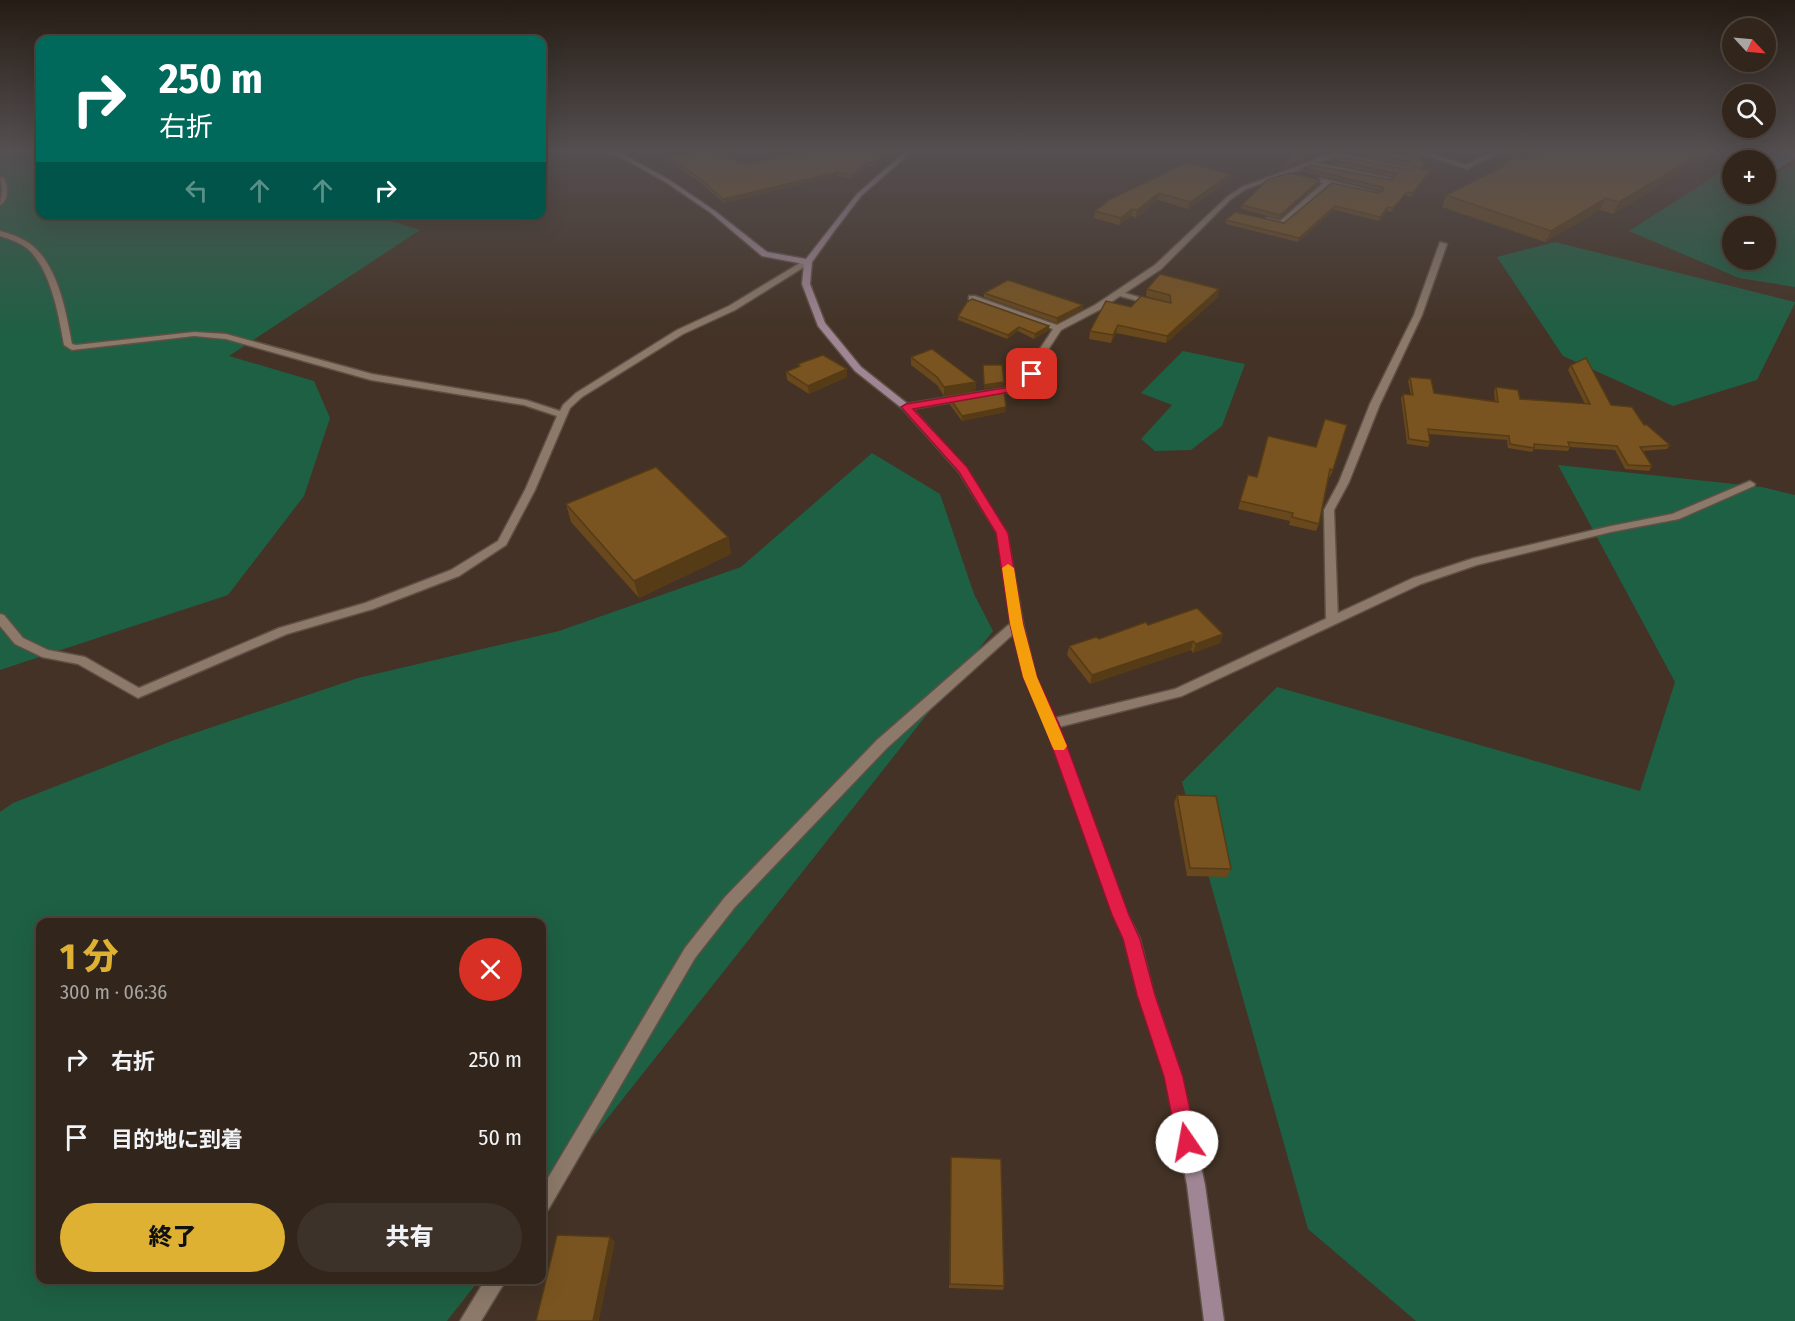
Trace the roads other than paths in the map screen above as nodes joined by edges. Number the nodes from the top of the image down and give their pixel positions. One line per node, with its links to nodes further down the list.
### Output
1 (711, 211): 8 (main road)
2 (847, 211): 8 (main road)
3 (1216, 211): 9 (street)
4 (1295, 211): 5 (street)
5 (1260, 218)
6 (0, 233): 14 (street)
7 (1443, 244): 17 (street)
8 (808, 262): 13 (main road); 14 (street)
9 (1118, 293): 11 (street); 12 (street)
10 (972, 298): 12 (street)
11 (1165, 307)
12 (1058, 328): 13 (street)
13 (906, 407): 18 (main road)
14 (562, 415): 16 (street)
15 (1750, 484): 17 (street)
16 (0, 618)
17 (1332, 620): 19 (street)
18 (1017, 624): 19 (main road); 20 (street)
19 (1051, 724): 23 (main road)
20 (546, 1197)
21 (493, 1284): 22 (street)
22 (470, 1321)
23 (1214, 1321)

